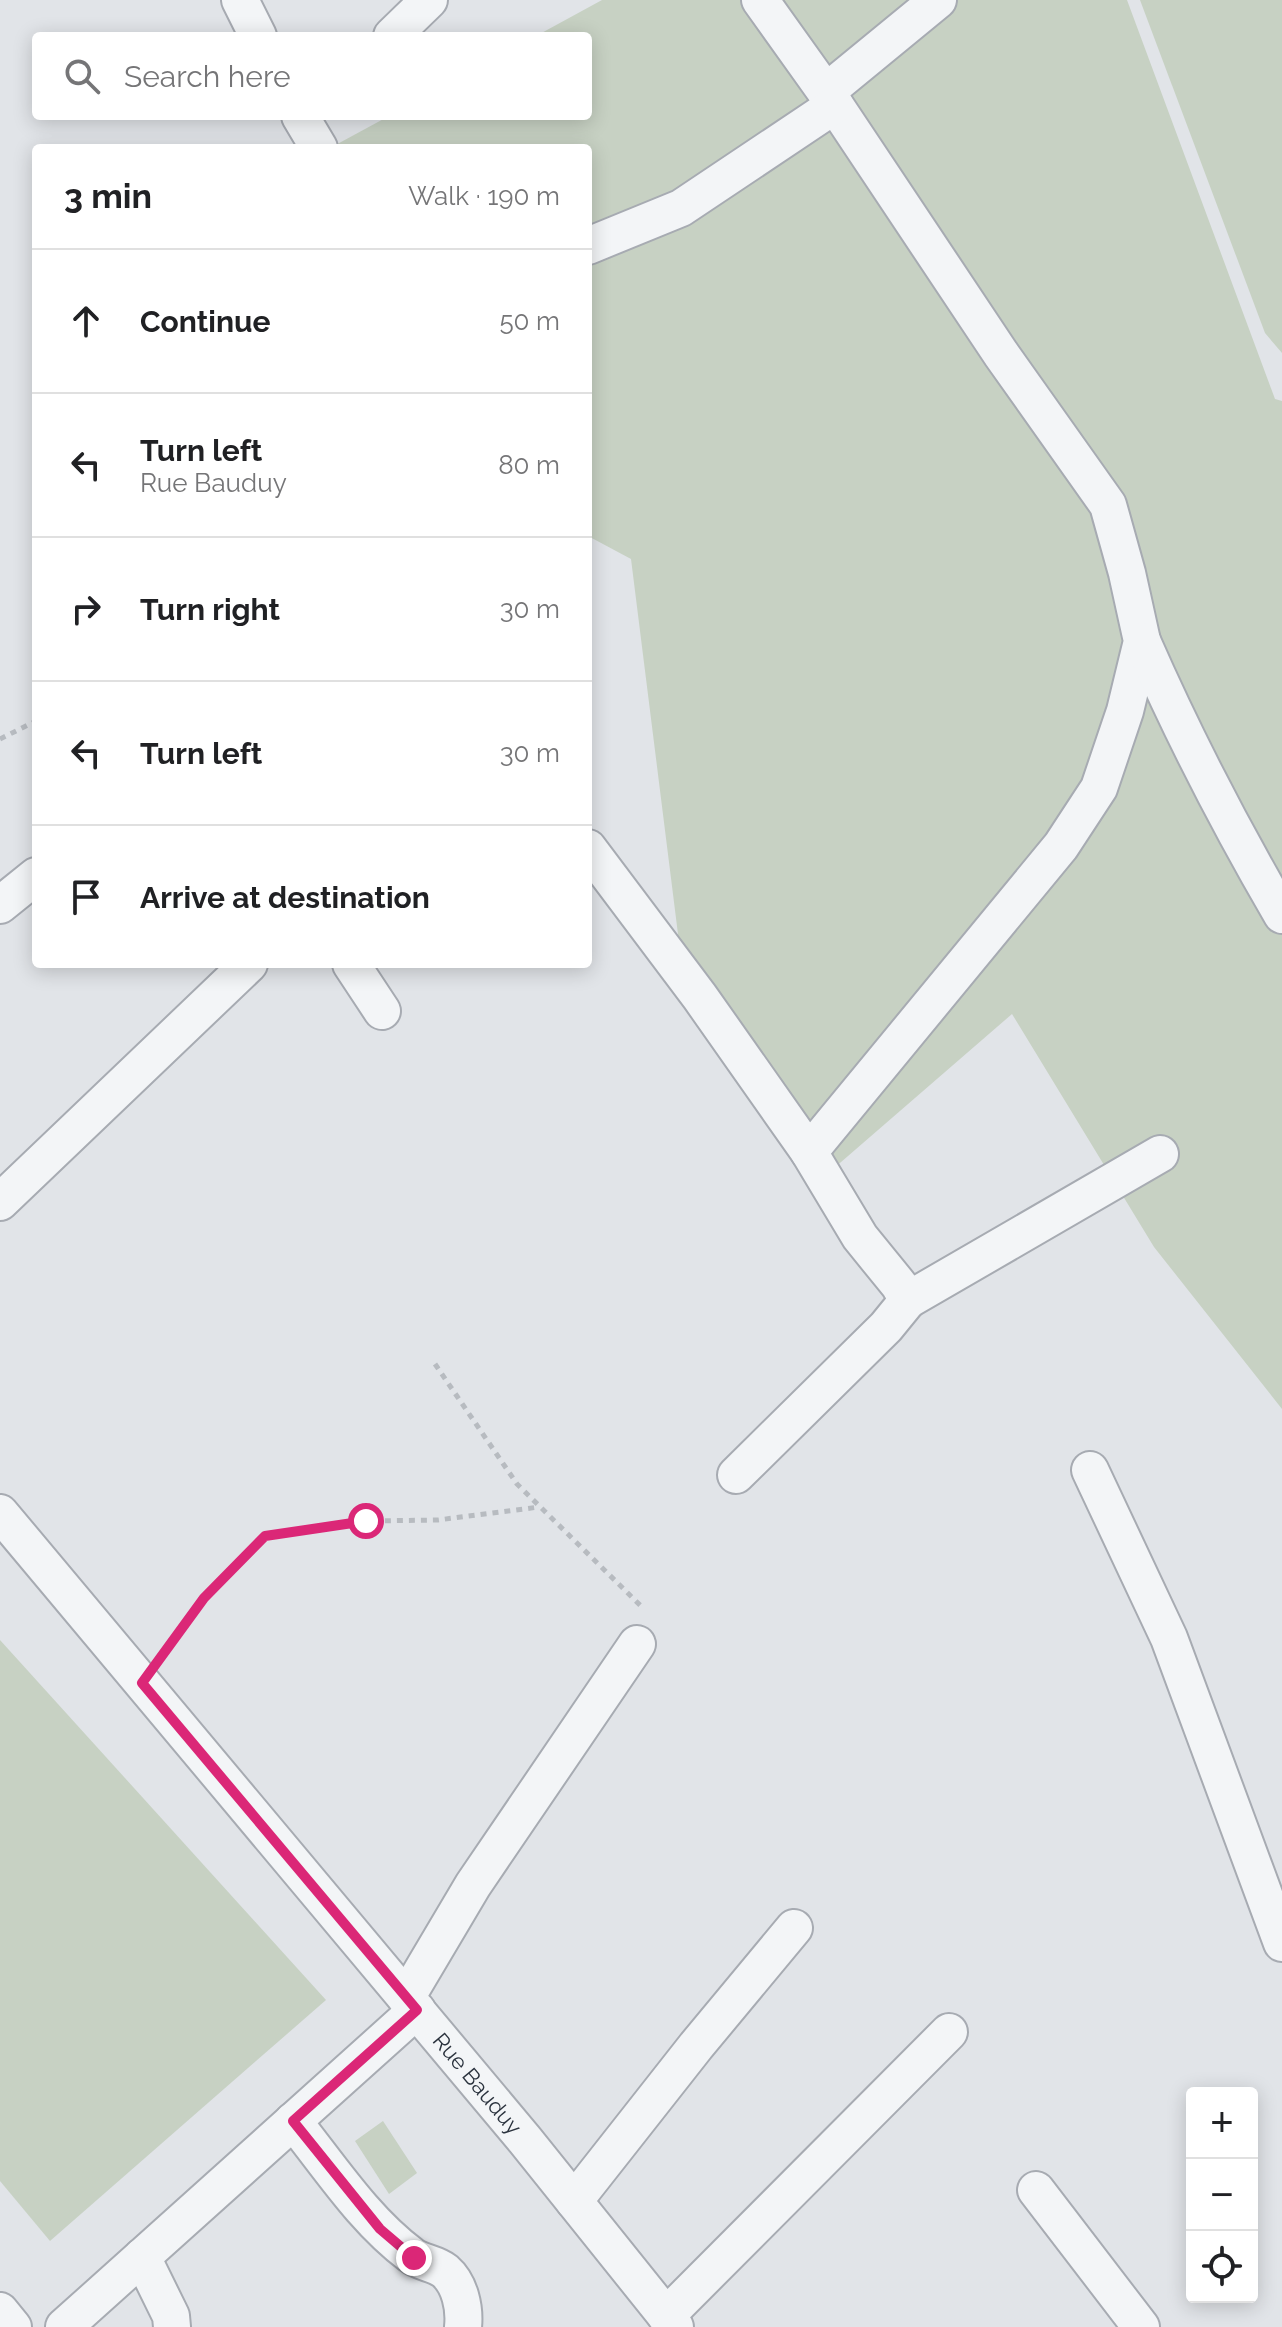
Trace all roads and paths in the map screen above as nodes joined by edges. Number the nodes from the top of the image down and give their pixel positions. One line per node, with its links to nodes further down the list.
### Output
1 (240, 0): 5 (street)
2 (429, 0): 6 (street)
3 (760, 0): 7 (street)
4 (938, 0): 7 (street)
5 (256, 32)
6 (396, 32)
7 (830, 98): 10 (street); 11 (street)
8 (302, 120): 9 (street)
9 (317, 144)
10 (592, 244)
11 (1142, 641): 17 (street); 21 (street)
12 (32, 723): 13 (path)
13 (0, 739)
14 (592, 853): 21 (street)
15 (32, 879): 16 (street)
16 (0, 905)
17 (1282, 915)
18 (245, 968): 23 (street)
19 (354, 968): 20 (street)
20 (382, 1011)
21 (809, 1152): 24 (street)
22 (1160, 1154): 24 (street)
23 (0, 1202)
24 (908, 1300): 27 (street)
25 (435, 1364): 28 (path)
26 (1090, 1470): 33 (street)
27 (736, 1475)
28 (539, 1507): 30 (path); 31 (path)
29 (0, 1513): 31 (street, Rue Bauduy)
30 (643, 1630): 34 (street)
31 (142, 1683): 34 (street, Rue Bauduy)
32 (794, 1928): 38 (street)
33 (1282, 1943)
34 (411, 2004): 36 (street); 38 (street, Rue Bauduy)
35 (949, 2032): 41 (street)
36 (293, 2121): 39 (street); 45 (street)
37 (1036, 2190): 46 (street)
38 (574, 2201): 41 (street, Rue Bauduy)
39 (142, 2257): 43 (street); 44 (street)
40 (0, 2311): 42 (street)
41 (670, 2321)
42 (13, 2327)
43 (64, 2327)
44 (172, 2327)
45 (463, 2327)
46 (1141, 2327)

